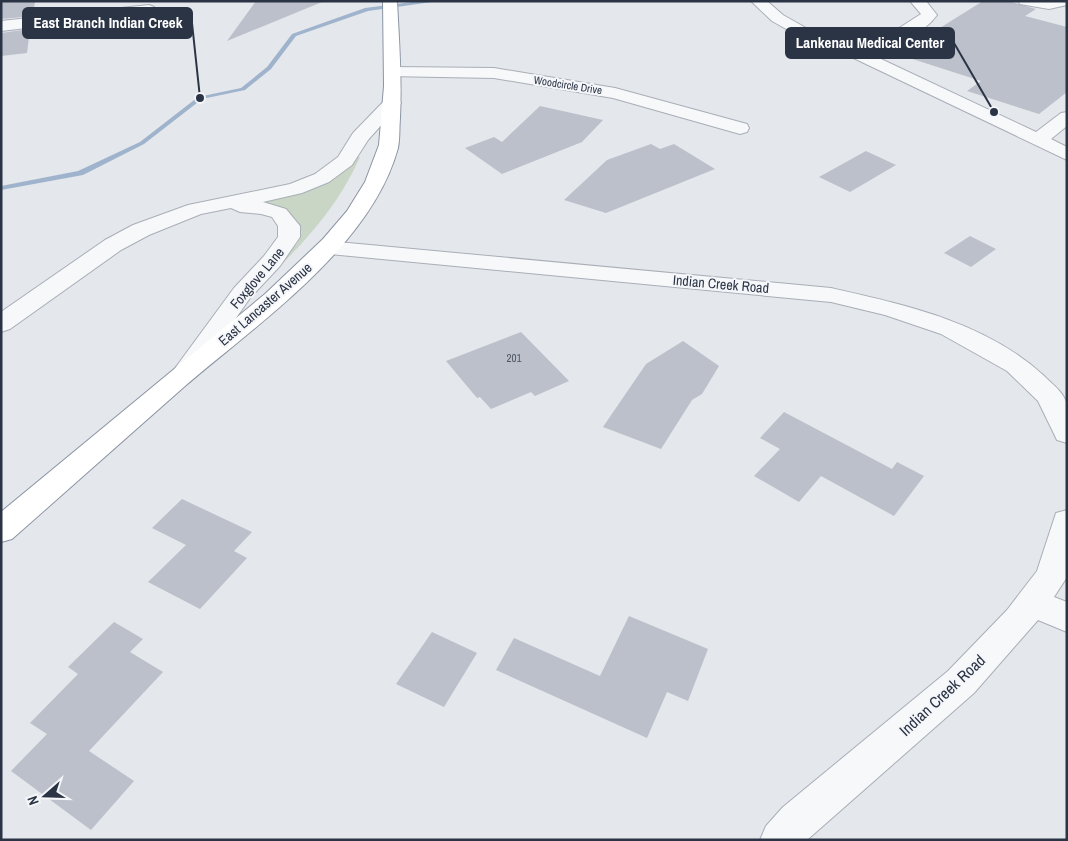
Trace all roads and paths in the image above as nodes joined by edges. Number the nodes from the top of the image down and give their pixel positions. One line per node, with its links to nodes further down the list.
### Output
1 (758, 1): 9 (street)
2 (917, 1): 9 (street)
3 (1025, 1): 4 (street)
4 (1066, 1)
5 (390, 6): 10 (highway, East Lancaster Avenue)
6 (148, 10): 8 (street)
7 (802, 15): 9 (street)
8 (1, 26)
9 (849, 50): 14 (street)
10 (393, 72): 11 (highway, East Lancaster Avenue); 13 (street, Woodcircle Drive)
11 (392, 103): 16 (street, Foxglove Lane); 17 (highway, East Lancaster Avenue)
12 (1067, 117): 14 (street)
13 (740, 128)
14 (1038, 140): 15 (street)
15 (1067, 154)
16 (214, 205): 18 (street, Foxglove Lane); 19 (street, Foxglove Lane)
17 (327, 248): 19 (highway, East Lancaster Avenue); 20 (street, Indian Creek Road)
18 (1, 324)
19 (186, 371): 22 (highway, East Lancaster Avenue)
20 (1067, 433)
21 (1067, 522): 23 (street, Indian Creek Road)
22 (1, 530)
23 (1032, 602): 24 (street); 25 (street, Indian Creek Road)
24 (1067, 618)
25 (780, 840)

